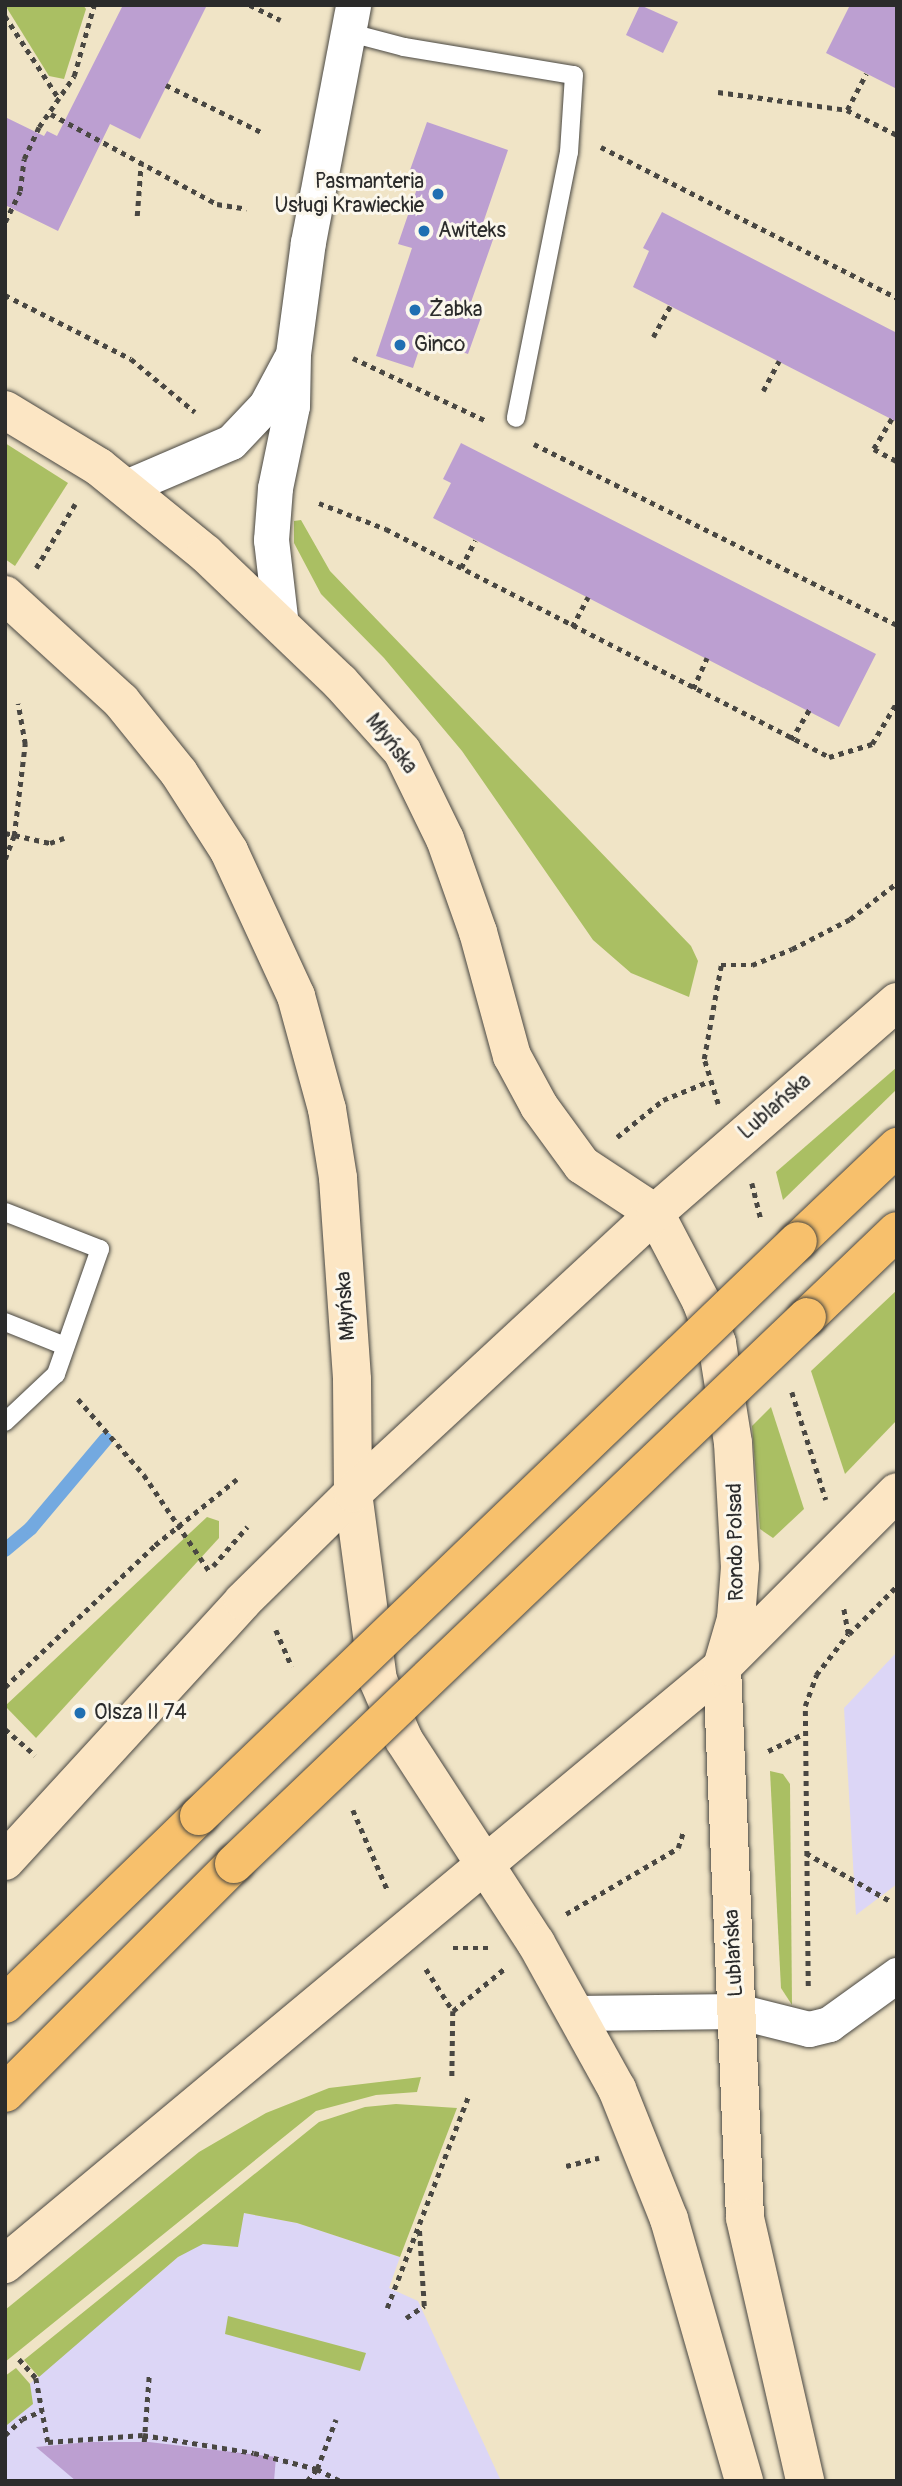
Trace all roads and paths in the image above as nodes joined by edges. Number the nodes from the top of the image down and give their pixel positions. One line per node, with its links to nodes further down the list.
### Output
1 (94, 5): 9 (path)
2 (250, 5): 5 (path)
3 (5, 16): 9 (path)
4 (350, 19): 12 (lane); 23 (street)
5 (281, 20)
6 (866, 74): 10 (path)
7 (166, 85): 13 (path)
8 (718, 92): 10 (path)
9 (60, 100): 11 (path)
10 (847, 110): 14 (path)
11 (51, 114): 15 (path); 18 (path)
12 (572, 131): 20 (path); 29 (lane)
13 (261, 132)
14 (897, 135)
15 (141, 163): 16 (path); 17 (path)
16 (247, 209)
17 (137, 216)
18 (5, 222)
19 (5, 296): 28 (path)
20 (897, 298)
21 (670, 306): 22 (path)
22 (653, 337)
23 (293, 354): 34 (street); 42 (street)
24 (353, 358): 31 (path)
25 (779, 361): 26 (path)
26 (764, 391)
27 (5, 410): 34 (main road, Młyńska)
28 (202, 418)
29 (516, 418)
30 (892, 419): 33 (path)
31 (489, 422)
32 (526, 440): 41 (path)
33 (897, 461)
34 (126, 487): 42 (main road, Młyńska)
35 (80, 495): 39 (path)
36 (319, 503): 38 (path)
37 (475, 540): 38 (path)
38 (461, 568): 43 (path)
39 (19, 585): 67 (main road, Młyńska)
40 (588, 597): 43 (path)
41 (897, 625)
42 (281, 626): 59 (main road, Młyńska)
43 (572, 627): 45 (path)
44 (707, 658): 45 (path)
45 (693, 689): 49 (path)
46 (897, 702): 49 (path)
47 (18, 704): 51 (path)
48 (809, 710): 49 (path)
49 (791, 740)
50 (5, 833): 51 (path)
51 (14, 836): 52 (path); 53 (path)
52 (64, 838)
53 (5, 859)
54 (897, 883): 56 (path)
55 (897, 1002): 59 (main road, Lublańska)
56 (663, 1100)
57 (897, 1147): 93 (main road, bridge)
58 (5, 1212): 62 (lane)
59 (655, 1213): 67 (main road); 75 (main road, Rondo Polsad)
60 (897, 1231): 98 (main road, bridge)
61 (5, 1322): 62 (lane)
62 (65, 1346): 63 (lane)
63 (56, 1374): 64 (lane); 68 (path)
64 (5, 1422)
65 (237, 1479): 68 (path)
66 (897, 1492): 75 (main road)
67 (353, 1493): 83 (main road); 84 (main road)
68 (177, 1527): 70 (path); 76 (path)
69 (247, 1527): 70 (path)
70 (209, 1571): 71 (path)
71 (217, 1578)
72 (897, 1586): 74 (path)
73 (844, 1610): 74 (path)
74 (848, 1634): 78 (path)
75 (722, 1667): 80 (main road, Lublańska); 84 (main road)
76 (5, 1687)
77 (5, 1729): 79 (path)
78 (803, 1734): 80 (path); 82 (path)
79 (35, 1755)
80 (725, 1765): 95 (main road, Lublańska)
81 (686, 1823): 86 (path)
82 (806, 1853): 85 (path); 92 (path)
83 (5, 1861)
84 (486, 1867): 96 (main road); 101 (main road)
85 (892, 1902)
86 (554, 1921)
87 (443, 1948): 88 (path)
88 (496, 1948)
89 (515, 1959): 94 (path)
90 (425, 1968): 94 (path)
91 (897, 1975): 95 (street)
92 (808, 1996)
93 (5, 2004)
94 (453, 2011): 97 (path)
95 (737, 2011): 96 (street); 115 (main road, Lublańska)
96 (577, 2013): 114 (main road)
97 (452, 2080)
98 (5, 2093)
99 (468, 2097): 100 (path)
100 (419, 2222): 102 (path); 103 (path)
101 (5, 2264)
102 (387, 2308)
103 (406, 2318)
104 (19, 2359): 106 (path)
105 (149, 2376): 109 (path)
106 (42, 2411): 108 (path); 109 (path)
107 (336, 2419): 111 (path)
108 (5, 2435)
109 (144, 2435): 110 (path); 111 (path)
110 (144, 2442)
111 (317, 2469): 112 (path); 113 (path)
112 (307, 2481)
113 (341, 2481)
114 (744, 2481)
115 (805, 2481)

